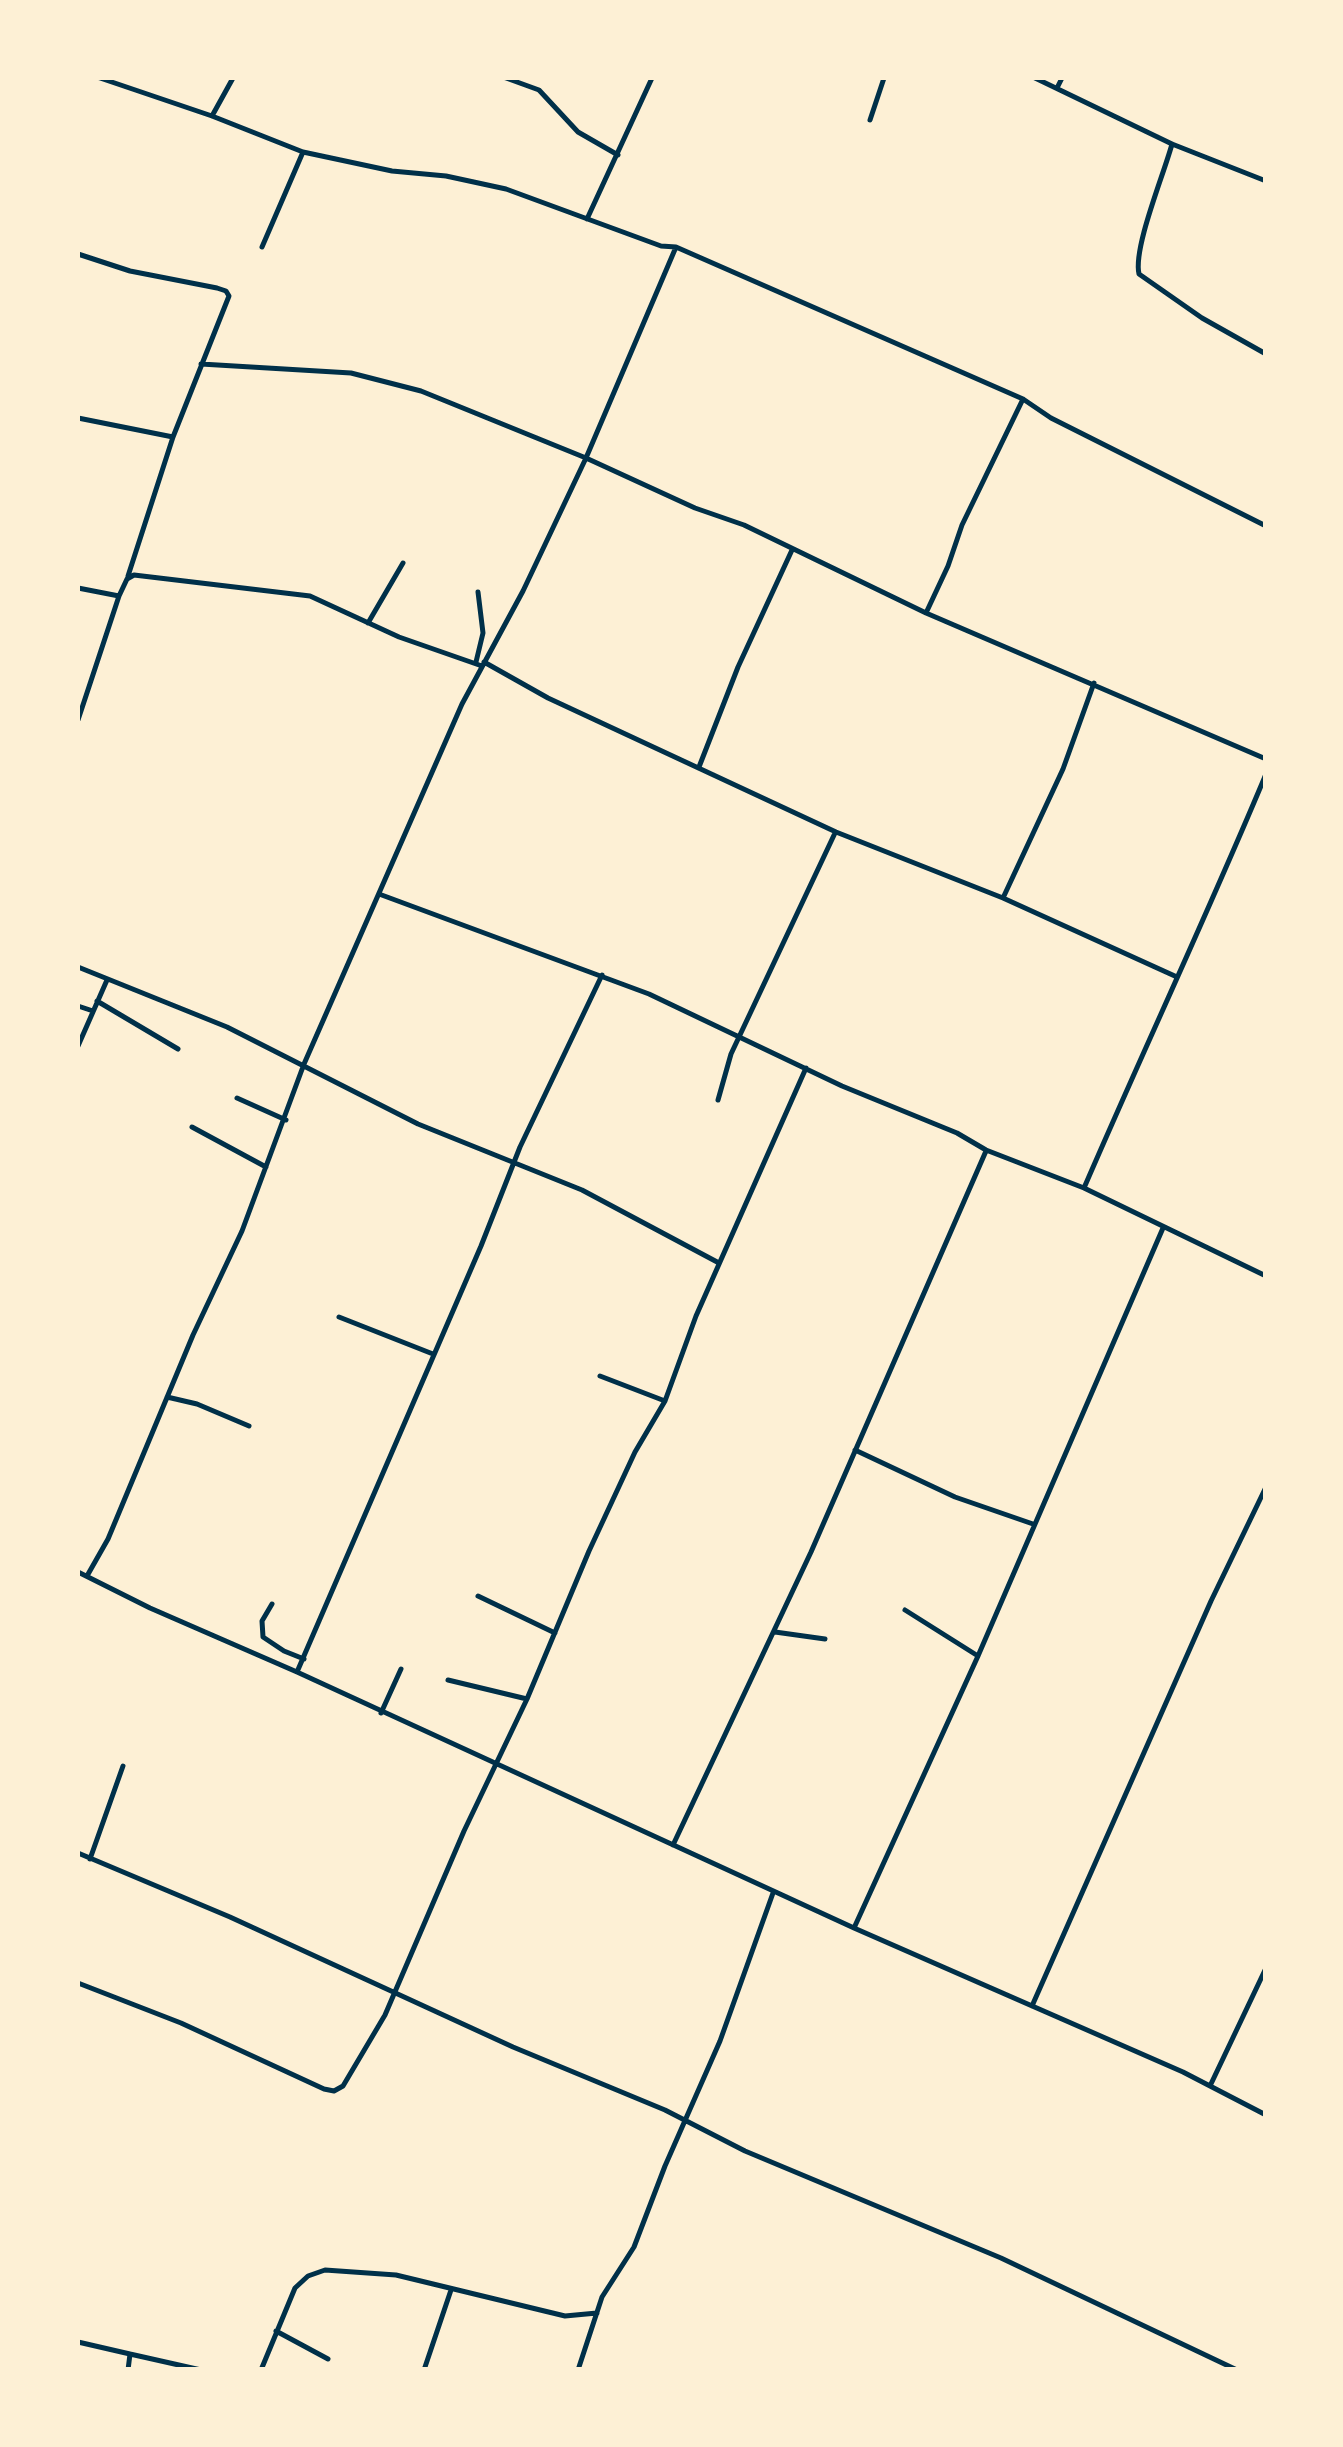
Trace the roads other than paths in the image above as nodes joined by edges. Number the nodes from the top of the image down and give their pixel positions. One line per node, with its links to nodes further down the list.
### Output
1 (100, 78): 10 (street)
2 (128, 78): 10 (street)
3 (232, 78): 12 (street)
4 (506, 78): 9 (street)
5 (652, 78): 16 (street)
6 (884, 78): 13 (street)
7 (1035, 78): 11 (street)
8 (1062, 78): 11 (street)
9 (522, 80): 16 (street)
10 (115, 83): 12 (street)
11 (1058, 88): 14 (street)
12 (212, 116): 15 (street)
13 (870, 120)
14 (1172, 144): 17 (street); 22 (street)
15 (303, 152): 18 (street); 19 (street)
16 (618, 155): 18 (street)
17 (1266, 181)
18 (587, 219): 20 (street)
19 (262, 247)
20 (676, 247): 24 (street); 27 (street)
21 (78, 254): 23 (street)
22 (1266, 354)
23 (201, 364): 26 (street); 27 (street)
24 (1023, 399): 28 (street); 35 (street)
25 (78, 418): 26 (street)
26 (173, 437): 31 (street)
27 (586, 458): 29 (street); 37 (street)
28 (1266, 526)
29 (792, 550): 35 (street); 41 (street)
30 (403, 563): 36 (street)
31 (127, 579): 34 (street); 36 (street)
32 (78, 588): 34 (street)
33 (478, 592): 37 (street)
34 (119, 596): 39 (street)
35 (926, 612): 38 (street)
36 (368, 623): 37 (street)
37 (481, 664): 41 (street); 44 (street)
38 (1094, 683): 40 (street); 45 (street)
39 (78, 720)
40 (1266, 759)
41 (699, 767): 43 (street)
42 (1266, 774): 48 (street)
43 (836, 832): 45 (street); 53 (street)
44 (379, 894): 47 (street); 56 (street)
45 (1003, 898): 48 (street)
46 (78, 967): 49 (street)
47 (602, 975): 53 (street); 63 (street)
48 (1178, 978): 65 (street)
49 (107, 980): 50 (street); 56 (street)
50 (98, 1001): 52 (street); 55 (street)
51 (78, 1006): 52 (street)
52 (93, 1011): 54 (street)
53 (740, 1036): 57 (street); 59 (street)
54 (78, 1046)
55 (178, 1049)
56 (304, 1064): 60 (street); 63 (street)
57 (806, 1068): 62 (street); 67 (street)
58 (236, 1098): 60 (street)
59 (718, 1100)
60 (286, 1120): 64 (street)
61 (192, 1127): 64 (street)
62 (986, 1150): 65 (street); 75 (street)
63 (514, 1162): 67 (street); 70 (street)
64 (266, 1167): 72 (street)
65 (1084, 1188): 66 (street)
66 (1162, 1228): 68 (street); 77 (street)
67 (719, 1264): 73 (street)
68 (1266, 1276)
69 (339, 1318): 70 (street)
70 (433, 1354): 87 (street)
71 (600, 1376): 73 (street)
72 (167, 1397): 74 (street); 79 (street)
73 (665, 1401): 84 (street)
74 (249, 1426)
75 (855, 1450): 77 (street); 83 (street)
76 (1266, 1487): 103 (street)
77 (1034, 1524): 86 (street)
78 (78, 1572): 79 (street)
79 (88, 1576): 89 (street)
80 (478, 1596): 84 (street)
81 (272, 1604): 87 (street)
82 (905, 1610): 86 (street)
83 (774, 1632): 85 (street); 95 (street)
84 (554, 1633): 91 (street)
85 (825, 1640)
86 (978, 1656): 99 (street)
87 (304, 1659): 89 (street)
88 (401, 1669): 92 (street)
89 (297, 1672): 92 (street)
90 (448, 1680): 91 (street)
91 (526, 1700): 93 (street)
92 (381, 1713): 93 (street)
93 (495, 1765): 95 (street); 102 (street)
94 (123, 1766): 97 (street)
95 (673, 1846): 98 (street)
96 (78, 1853): 97 (street)
97 (90, 1859): 102 (street)
98 (773, 1892): 99 (street); 106 (street)
99 (854, 1928): 103 (street)
100 (1266, 1968): 104 (street)
101 (78, 1983): 102 (street)
102 (394, 1991): 106 (street)
103 (1032, 2006): 104 (street)
104 (1210, 2086): 105 (street)
105 (1266, 2115)
106 (687, 2120): 108 (street); 118 (street)
107 (452, 2290): 108 (street); 109 (street); 116 (street)
108 (597, 2313): 117 (street)
109 (276, 2331): 112 (street); 115 (street)
110 (78, 2342): 111 (street)
111 (130, 2354): 113 (street); 114 (street)
112 (328, 2359)
113 (128, 2370)
114 (201, 2370)
115 (261, 2370)
116 (424, 2370)
117 (578, 2370)
118 (1237, 2370)

